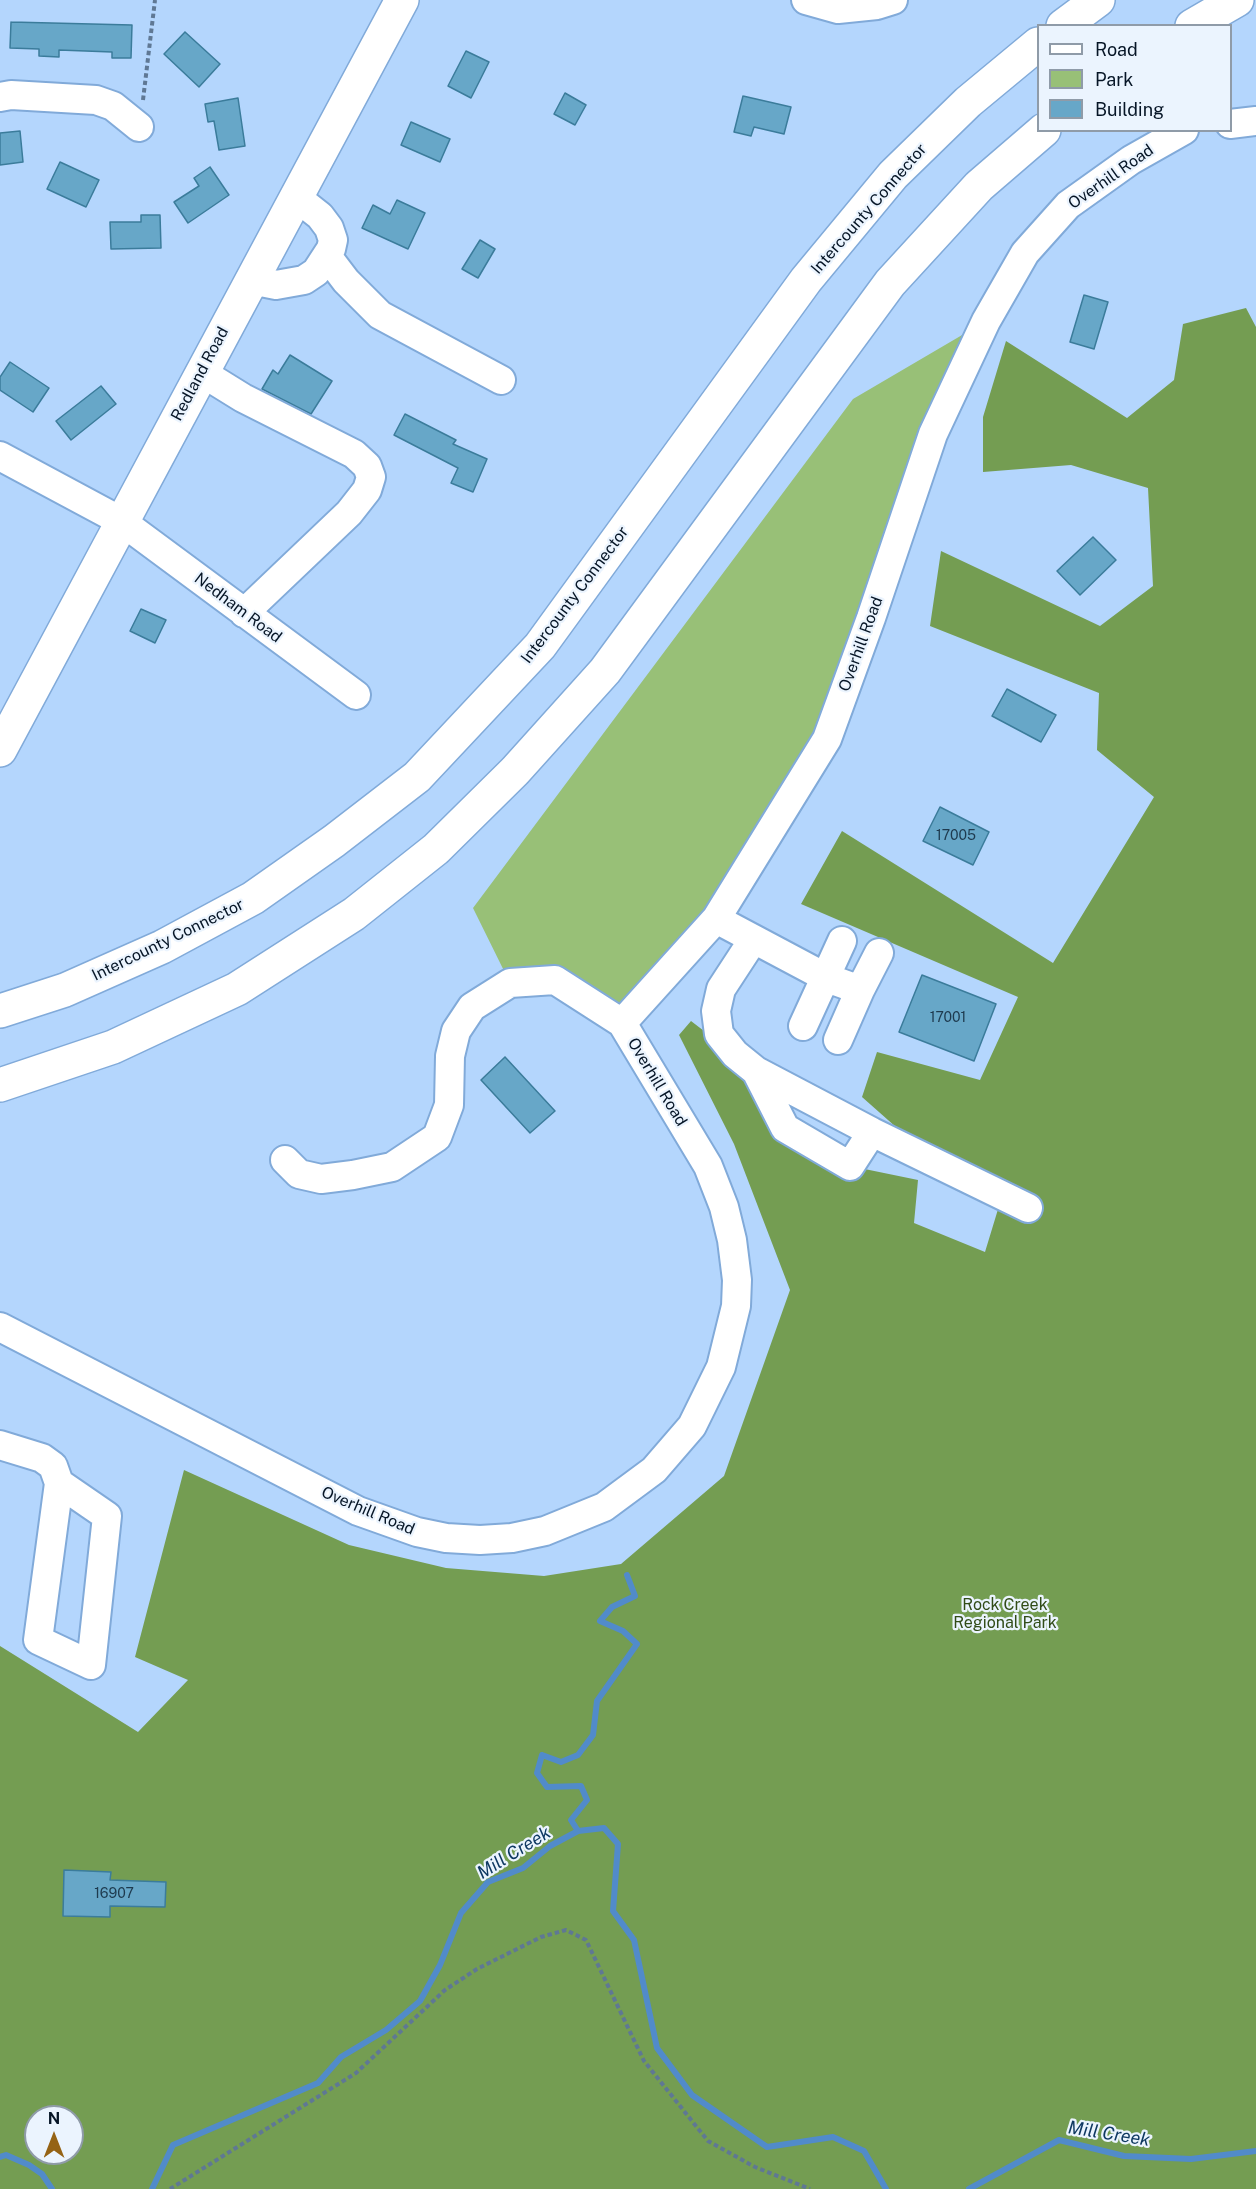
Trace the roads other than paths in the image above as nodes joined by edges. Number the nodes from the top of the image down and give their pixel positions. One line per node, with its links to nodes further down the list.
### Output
1 (402, 0): 15 (main road, Redland Road)
2 (806, 0): 3 (street)
3 (893, 0)
4 (1098, 0): 6 (main road)
5 (1237, 0): 7 (main road)
6 (1066, 24)
7 (1195, 24)
8 (1037, 45): 31 (main road, Intercounty Connector)
9 (0, 97): 12 (street)
10 (1256, 121): 11 (street)
11 (1232, 124)
12 (139, 127)
13 (1042, 132): 36 (main road)
14 (1180, 132): 25 (street, Overhill Road)
15 (296, 197): 16 (street); 17 (main road, Redland Road)
16 (327, 256): 17 (street); 19 (street)
17 (251, 280): 18 (main road, Redland Road)
18 (201, 372): 21 (main road, Redland Road); 22 (street)
19 (501, 380)
20 (0, 456): 21 (street, Nedham Road)
21 (121, 521): 22 (street, Nedham Road); 24 (main road, Redland Road)
22 (244, 613): 23 (street, Nedham Road)
23 (356, 695)
24 (0, 750)
25 (716, 919): 26 (street); 32 (street, Overhill Road)
26 (753, 940): 29 (street); 35 (street)
27 (842, 941): 29 (street)
28 (879, 953): 30 (street)
29 (826, 978): 30 (street); 33 (street)
30 (860, 990): 34 (street)
31 (0, 1011)
32 (622, 1023): 38 (street); 40 (street, Overhill Road)
33 (803, 1026)
34 (838, 1040)
35 (756, 1071): 37 (street); 37 (street)
36 (0, 1085)
37 (872, 1132): 39 (street)
38 (285, 1160)
39 (1028, 1209)
40 (0, 1327)
41 (0, 1445): 42 (street)
42 (59, 1484): 42 (street)

